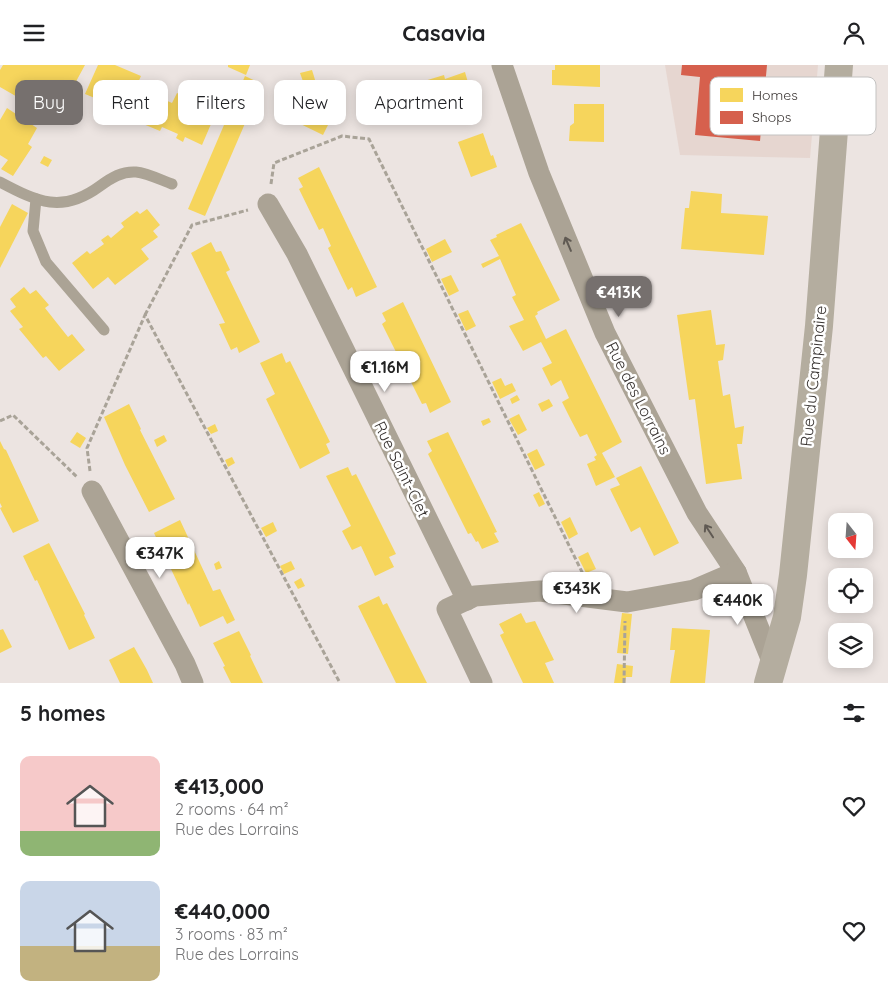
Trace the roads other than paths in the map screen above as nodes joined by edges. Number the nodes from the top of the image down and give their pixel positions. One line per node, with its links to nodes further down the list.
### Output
1 (502, 65): 9 (street, Rue des Lorrains, one-way to 1)
2 (834, 135): 11 (main road, Rue du Campinaire)
3 (0, 182): 5 (lane)
4 (172, 184): 5 (lane)
5 (36, 199): 7 (lane)
6 (268, 204): 10 (street, Rue Saint-Clet)
7 (104, 330)
8 (92, 491): 12 (street)
9 (736, 572): 10 (street); 11 (street, Rue des Lorrains)
10 (467, 600): 13 (street)
11 (771, 675)
12 (193, 683)
13 (482, 683)

